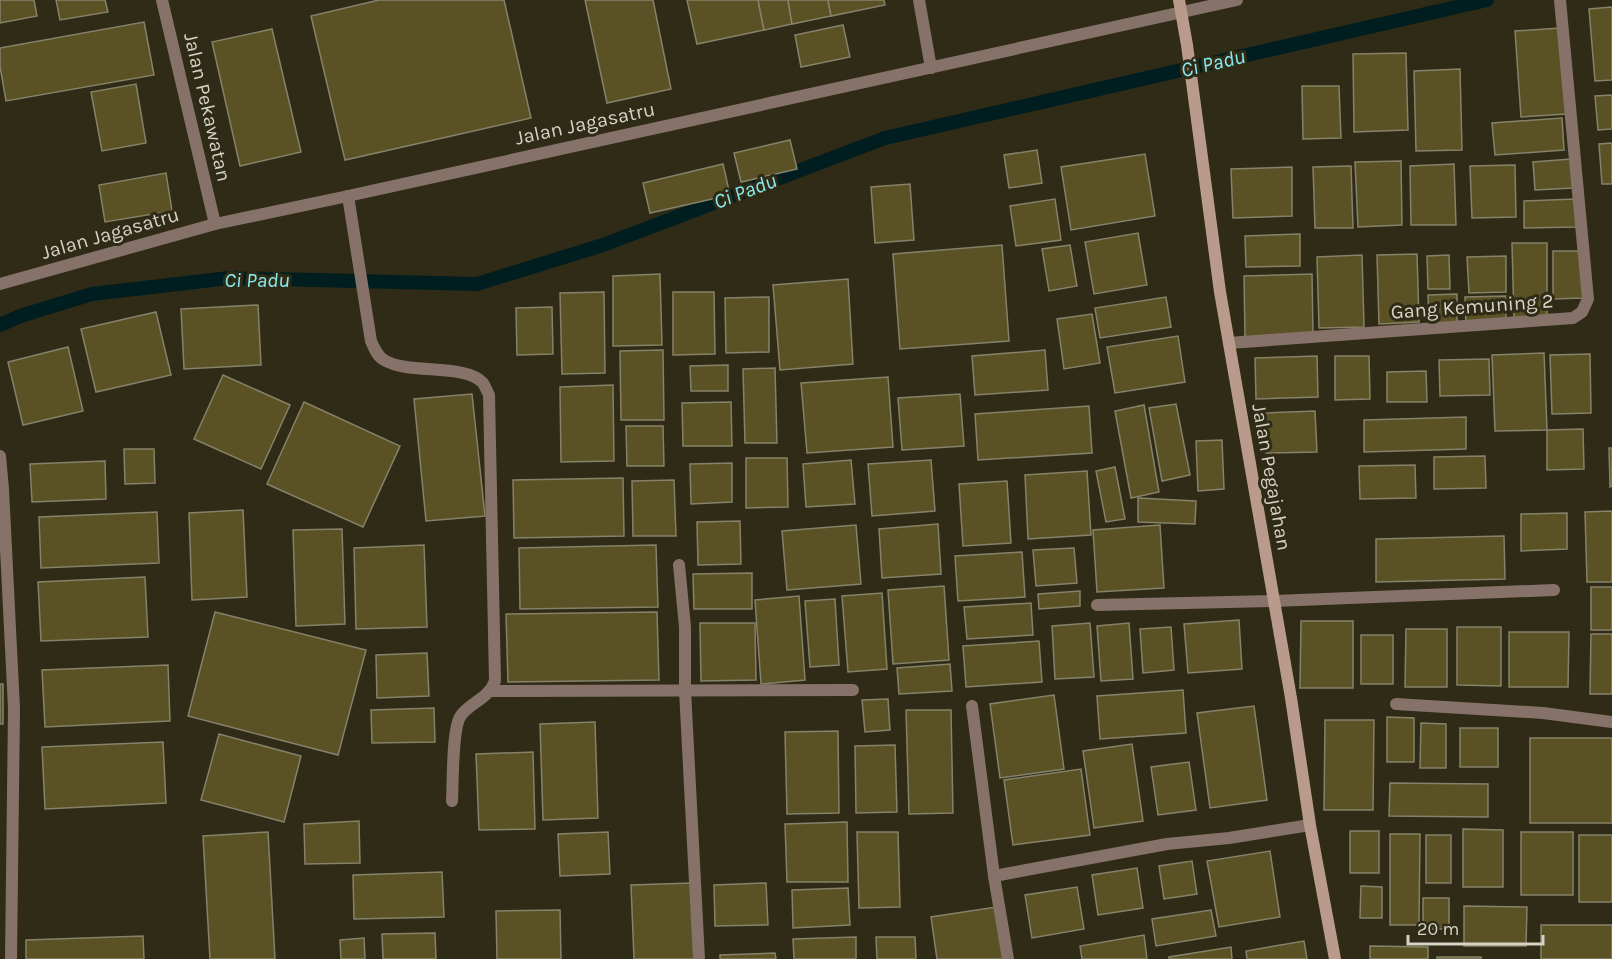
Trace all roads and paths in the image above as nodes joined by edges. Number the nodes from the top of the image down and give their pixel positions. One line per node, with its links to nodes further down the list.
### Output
1 (162, 0): 8 (street, Jalan Pekawatan)
2 (919, 0): 6 (street)
3 (1237, 0): 5 (street, Jalan Jagasatru)
4 (1560, 0): 10 (street, Gang Kemuning 2)
5 (1180, 6): 6 (street, Jalan Jagasatru); 10 (street, Jalan Pegajahan)
6 (931, 68): 7 (street, Jalan Jagasatru)
7 (348, 196): 8 (street, Jalan Jagasatru); 18 (street)
8 (215, 224): 9 (street, Jalan Jagasatru)
9 (0, 284)
10 (1229, 343): 14 (street, Jalan Pegajahan)
11 (0, 456): 25 (street)
12 (680, 565): 16 (street)
13 (1554, 590): 14 (street)
14 (1274, 601): 15 (street); 23 (street, Jalan Pegajahan)
15 (1097, 605)
16 (685, 690): 17 (street); 18 (street); 26 (street)
17 (854, 690)
18 (491, 691): 22 (street)
19 (1396, 705): 21 (street)
20 (972, 706): 24 (street)
21 (1612, 722)
22 (452, 801)
23 (1310, 825): 24 (street); 28 (street, Jalan Pegajahan)
24 (994, 876): 27 (street)
25 (11, 959)
26 (699, 959)
27 (1008, 959)
28 (1335, 959)

